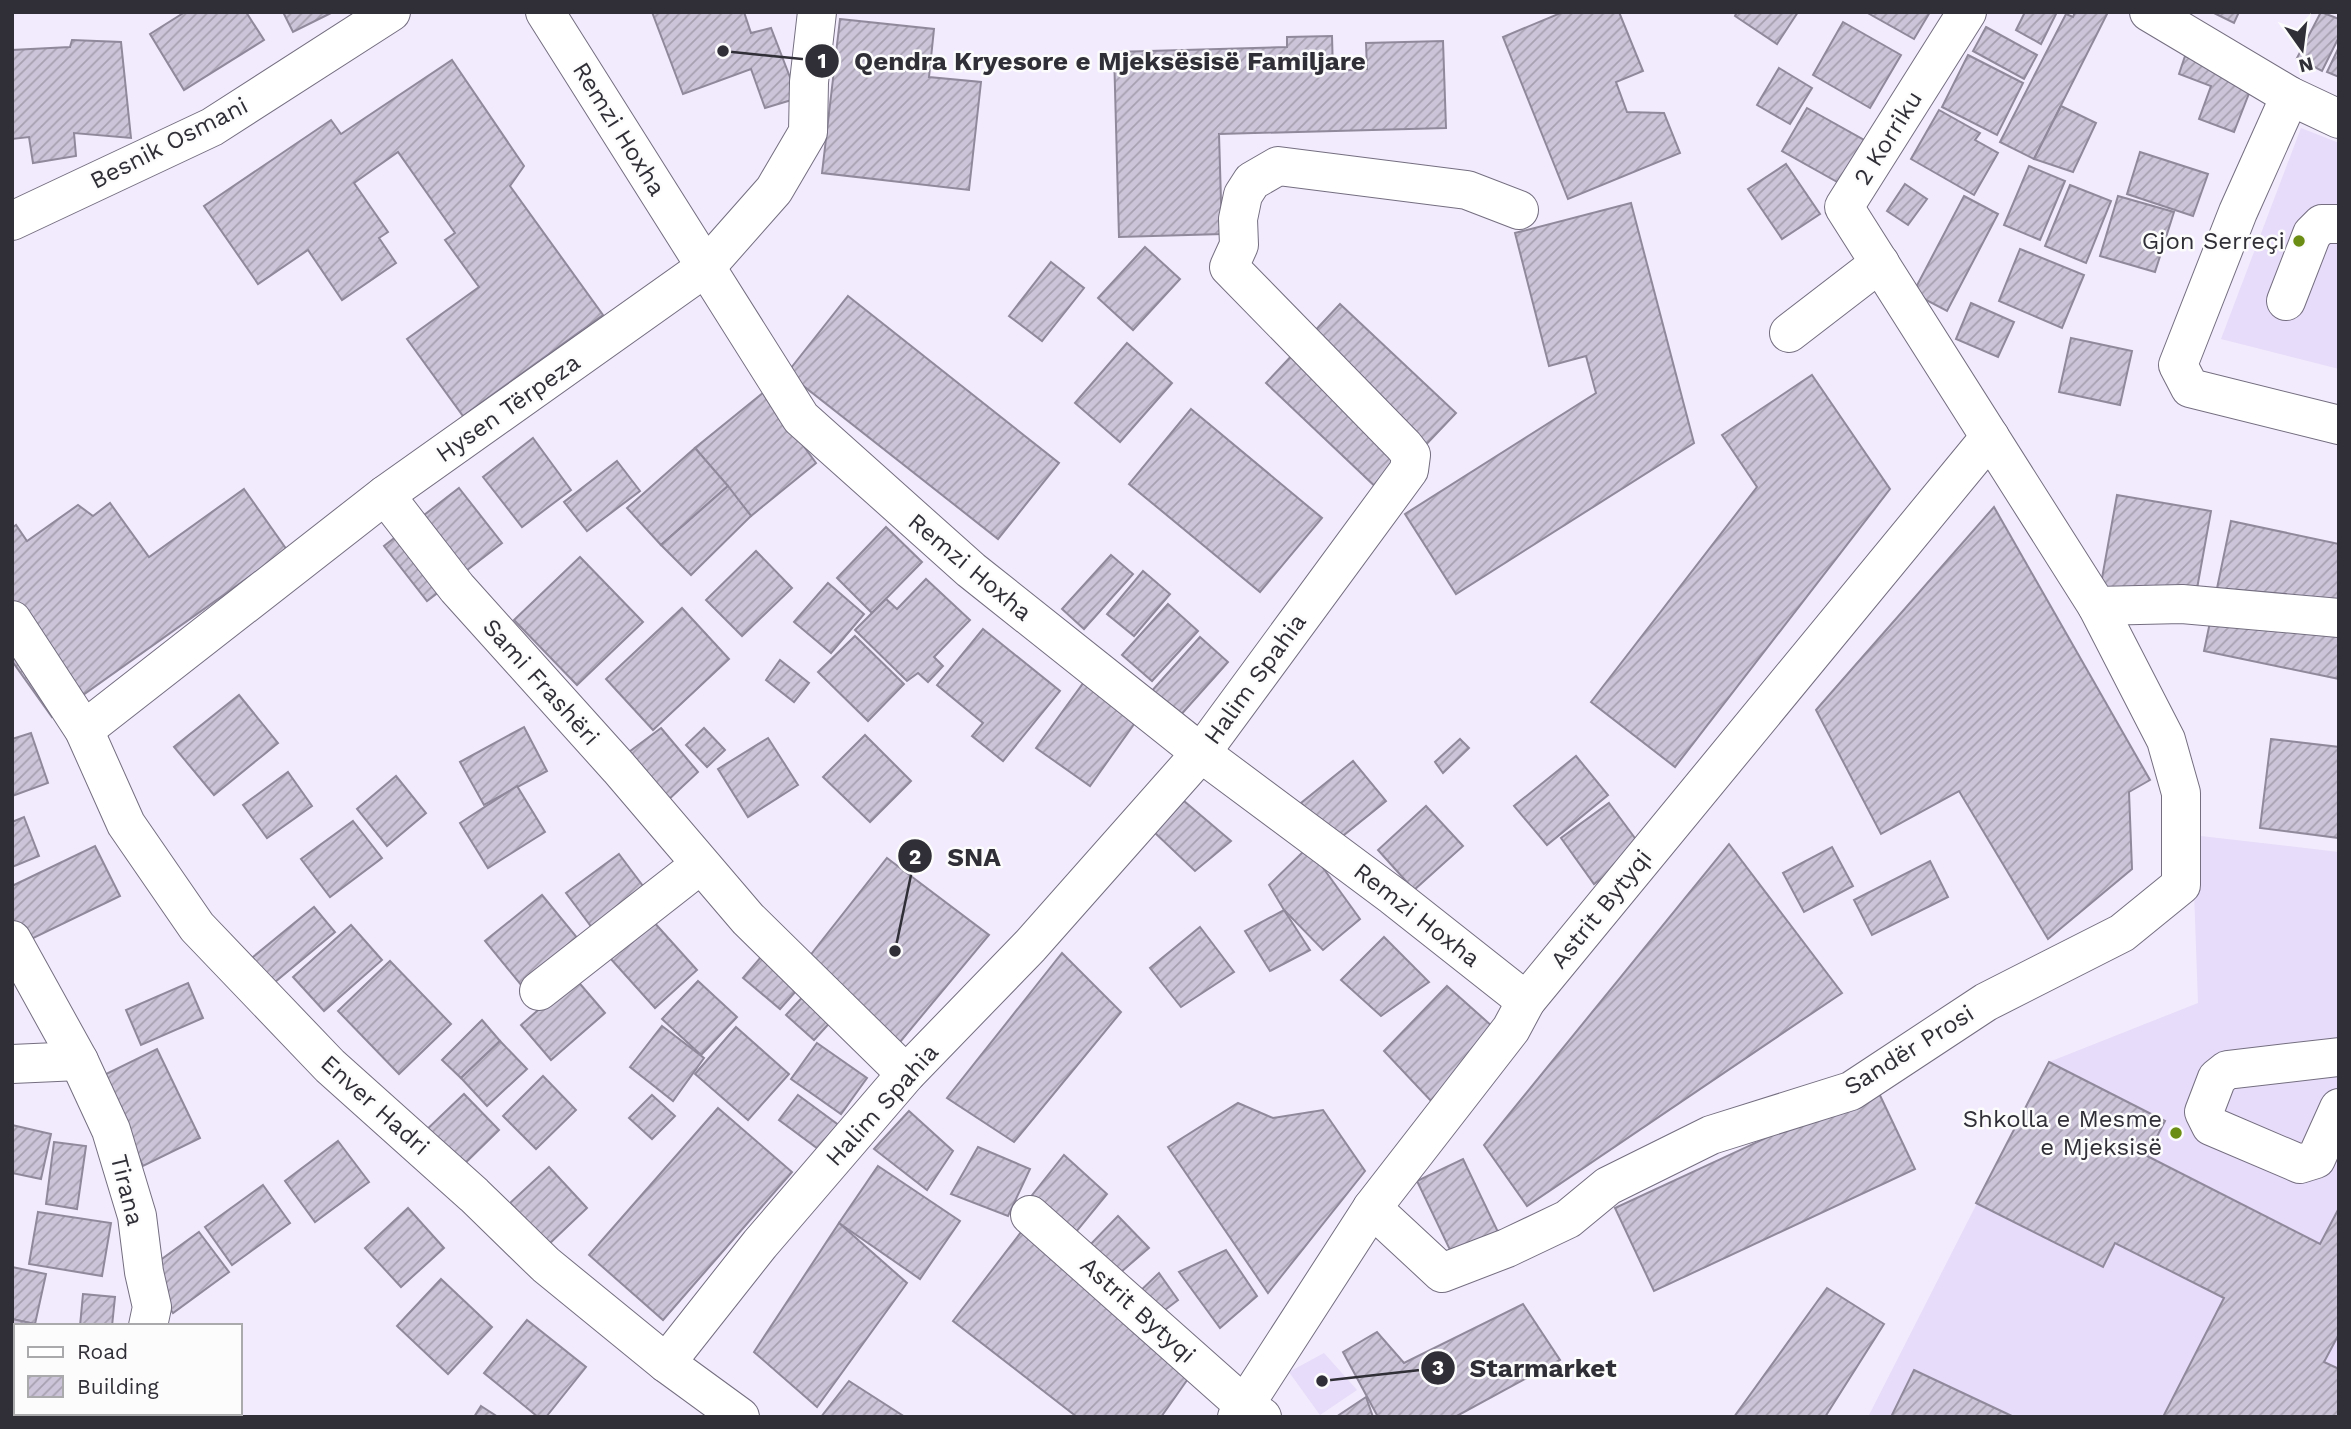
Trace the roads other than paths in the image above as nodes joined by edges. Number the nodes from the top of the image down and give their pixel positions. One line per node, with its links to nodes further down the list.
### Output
1 (391, 12): 9 (street, Besnik Osmani)
2 (545, 12): 12 (street, Remzi Hoxha)
3 (817, 12): 12 (street, Hysen Tërpeza)
4 (1967, 12): 11 (street, 2 Korriku)
5 (2149, 12): 6 (street)
6 (2290, 96): 7 (street); 15 (street)
7 (2339, 119)
8 (1519, 210): 22 (street, Halim Spahia)
9 (12, 221)
10 (2339, 224): 13 (street)
11 (1880, 263): 14 (street); 16 (street, 2 Korriku)
12 (706, 267): 17 (street, Hysen Tërpeza); 22 (street, Remzi Hoxha)
13 (2286, 301)
14 (1789, 333)
15 (2339, 425)
16 (1990, 437): 18 (street); 26 (street, Astrit Bytyqi)
17 (385, 495): 21 (street, Hysen Tërpeza); 23 (street, Sami Frashëri)
18 (2097, 606): 19 (street); 32 (street, Sandër Prosi)
19 (2339, 618)
20 (12, 620): 21 (street)
21 (84, 730): 35 (street, Enver Hadri)
22 (1201, 753): 26 (street, Remzi Hoxha); 30 (street, Halim Spahia)
23 (700, 865): 25 (street); 30 (street, Sami Frashëri)
24 (12, 940): 28 (street, Tirana)
25 (539, 990)
26 (1526, 1001): 32 (street, Astrit Bytyqi)
27 (2339, 1058): 31 (street)
28 (79, 1061): 29 (street); 34 (street, Tirana)
29 (12, 1063)
30 (906, 1074): 35 (street, Halim Spahia)
31 (2339, 1108)
32 (1372, 1208): 36 (street, Astrit Bytyqi)
33 (1030, 1214): 36 (street, Astrit Bytyqi)
34 (148, 1324)
35 (666, 1363): 37 (street, Enver Hadri)
36 (1248, 1413)
37 (739, 1417)

